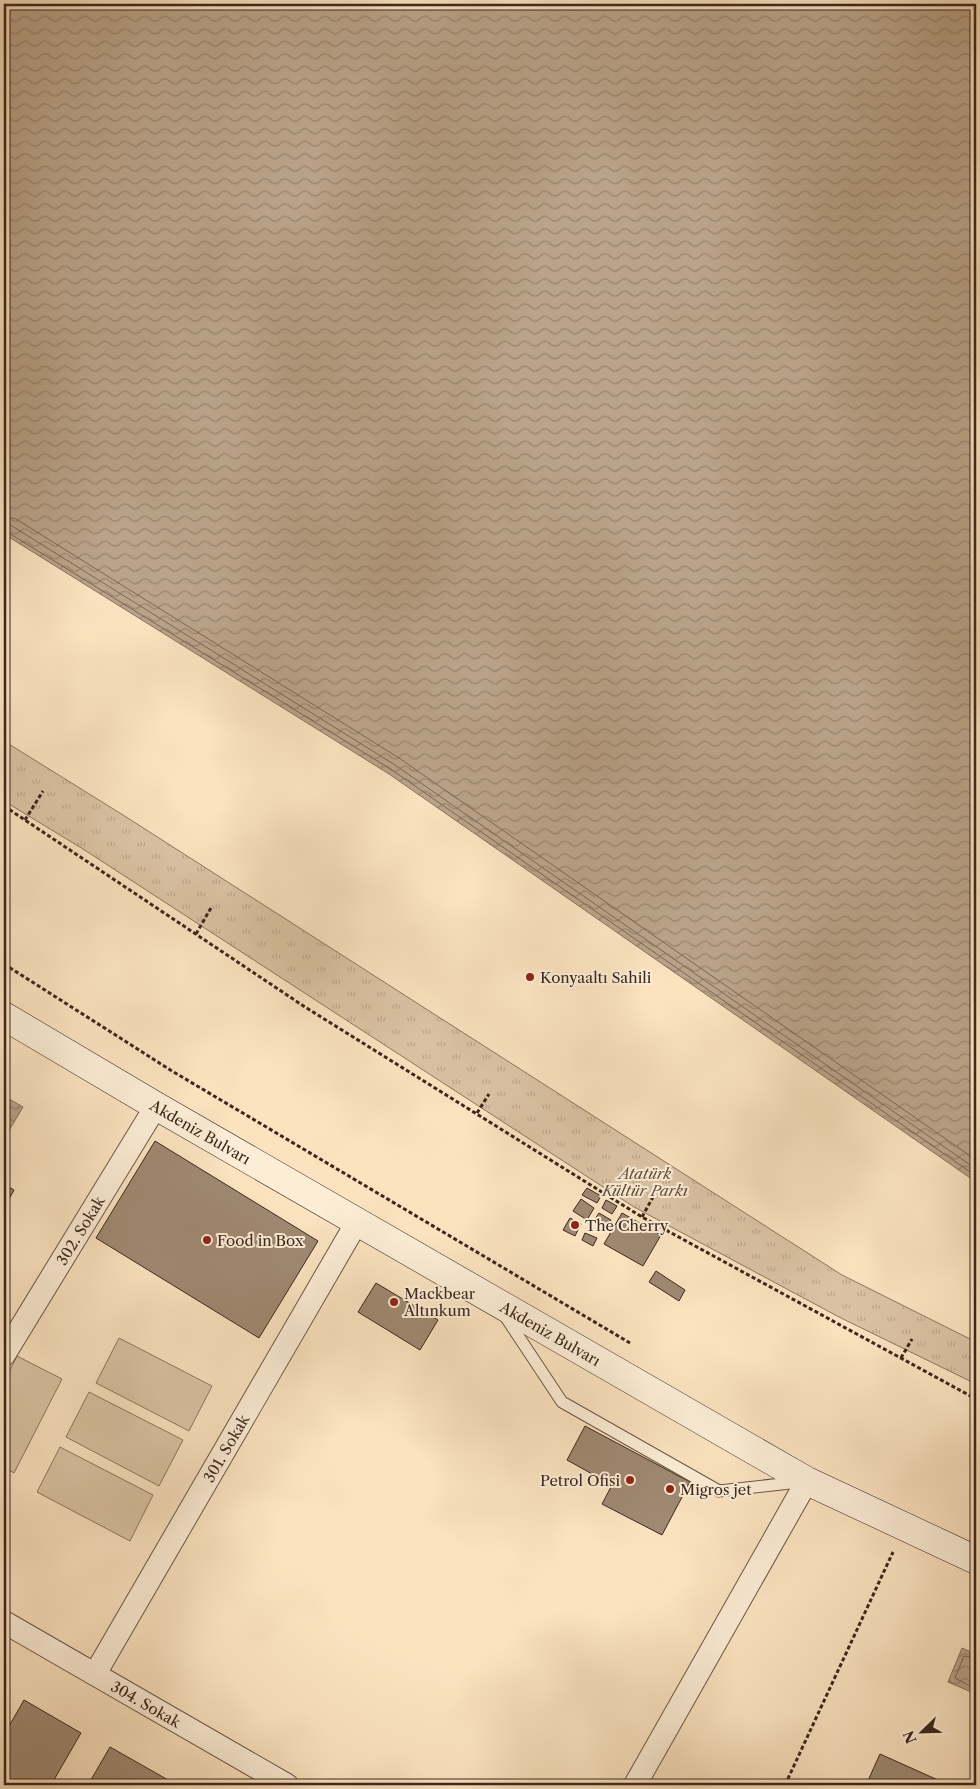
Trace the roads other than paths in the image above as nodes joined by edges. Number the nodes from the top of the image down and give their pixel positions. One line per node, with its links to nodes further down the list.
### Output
1 (4, 1016): 2 (main road, Akdeniz Bulvarı)
2 (156, 1106): 3 (main road, Akdeniz Bulvarı); 5 (street, 302. Sokak)
3 (357, 1222): 4 (main road, Akdeniz Bulvarı); 9 (street, 301. Sokak)
4 (497, 1304): 6 (main road, Akdeniz Bulvarı); 6 (lane)
5 (4, 1355)
6 (807, 1481): 7 (main road, Akdeniz Bulvarı); 11 (street)
7 (976, 1560)
8 (7, 1632): 9 (street, 304. Sokak)
9 (95, 1674): 10 (street, 304. Sokak)
10 (287, 1785)
11 (635, 1785)

